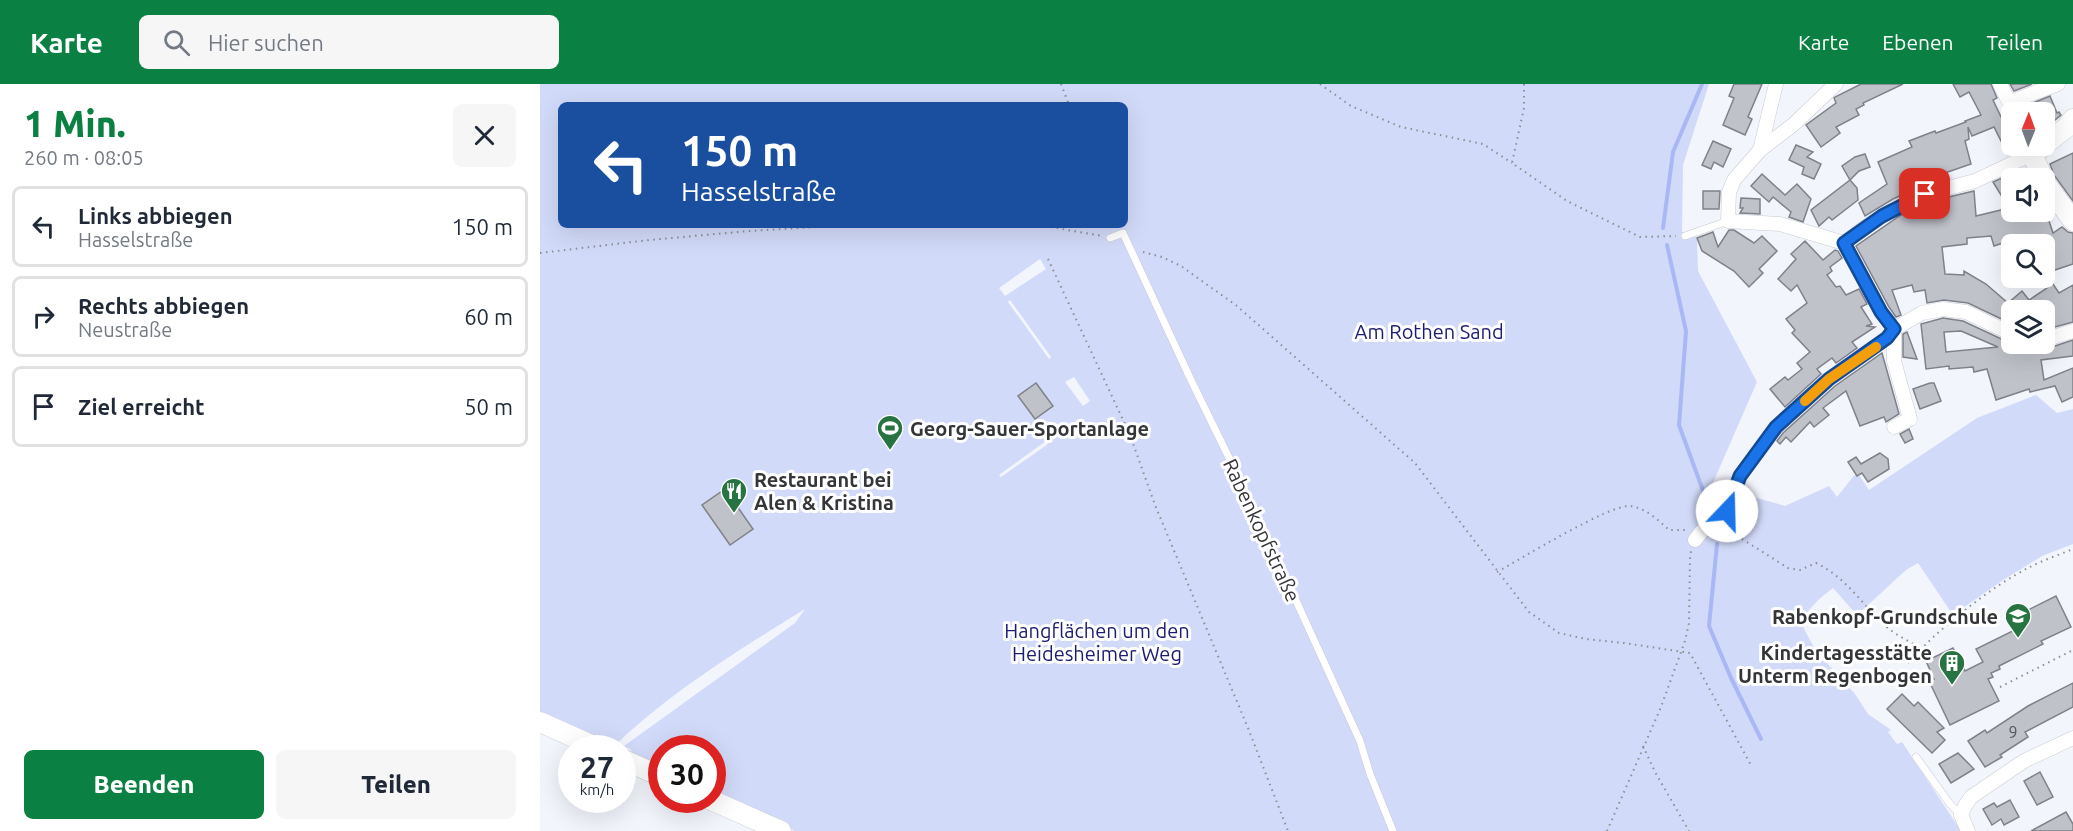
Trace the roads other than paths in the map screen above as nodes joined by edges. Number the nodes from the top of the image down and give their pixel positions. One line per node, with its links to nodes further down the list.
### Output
1 (1776, 84): 9 (street)
2 (1836, 84): 9 (street)
3 (2000, 84): 5 (street)
4 (2058, 84): 6 (street)
5 (2009, 102)
6 (2022, 102)
7 (2073, 119): 8 (main road)
8 (2055, 136)
9 (1760, 150): 12 (street)
10 (2022, 156): 16 (street)
11 (2055, 196): 13 (main road)
12 (1728, 221): 14 (lane); 16 (street)
13 (2073, 221)
14 (1685, 236)
15 (1110, 238): 30 (lane, Rabenkopfstraße)
16 (1844, 243): 17 (street)
17 (1894, 329): 18 (street); 21 (street); 22 (street)
18 (2001, 329)
19 (2073, 330): 20 (street)
20 (2055, 336)
21 (1894, 427)
22 (1702, 533)
23 (540, 722): 24 (main road)
24 (569, 735)
25 (2073, 738): 28 (street)
26 (1916, 757): 28 (lane)
27 (726, 807): 29 (main road)
28 (1962, 815): 31 (street)
29 (781, 831)
30 (1393, 831)
31 (1968, 831)

